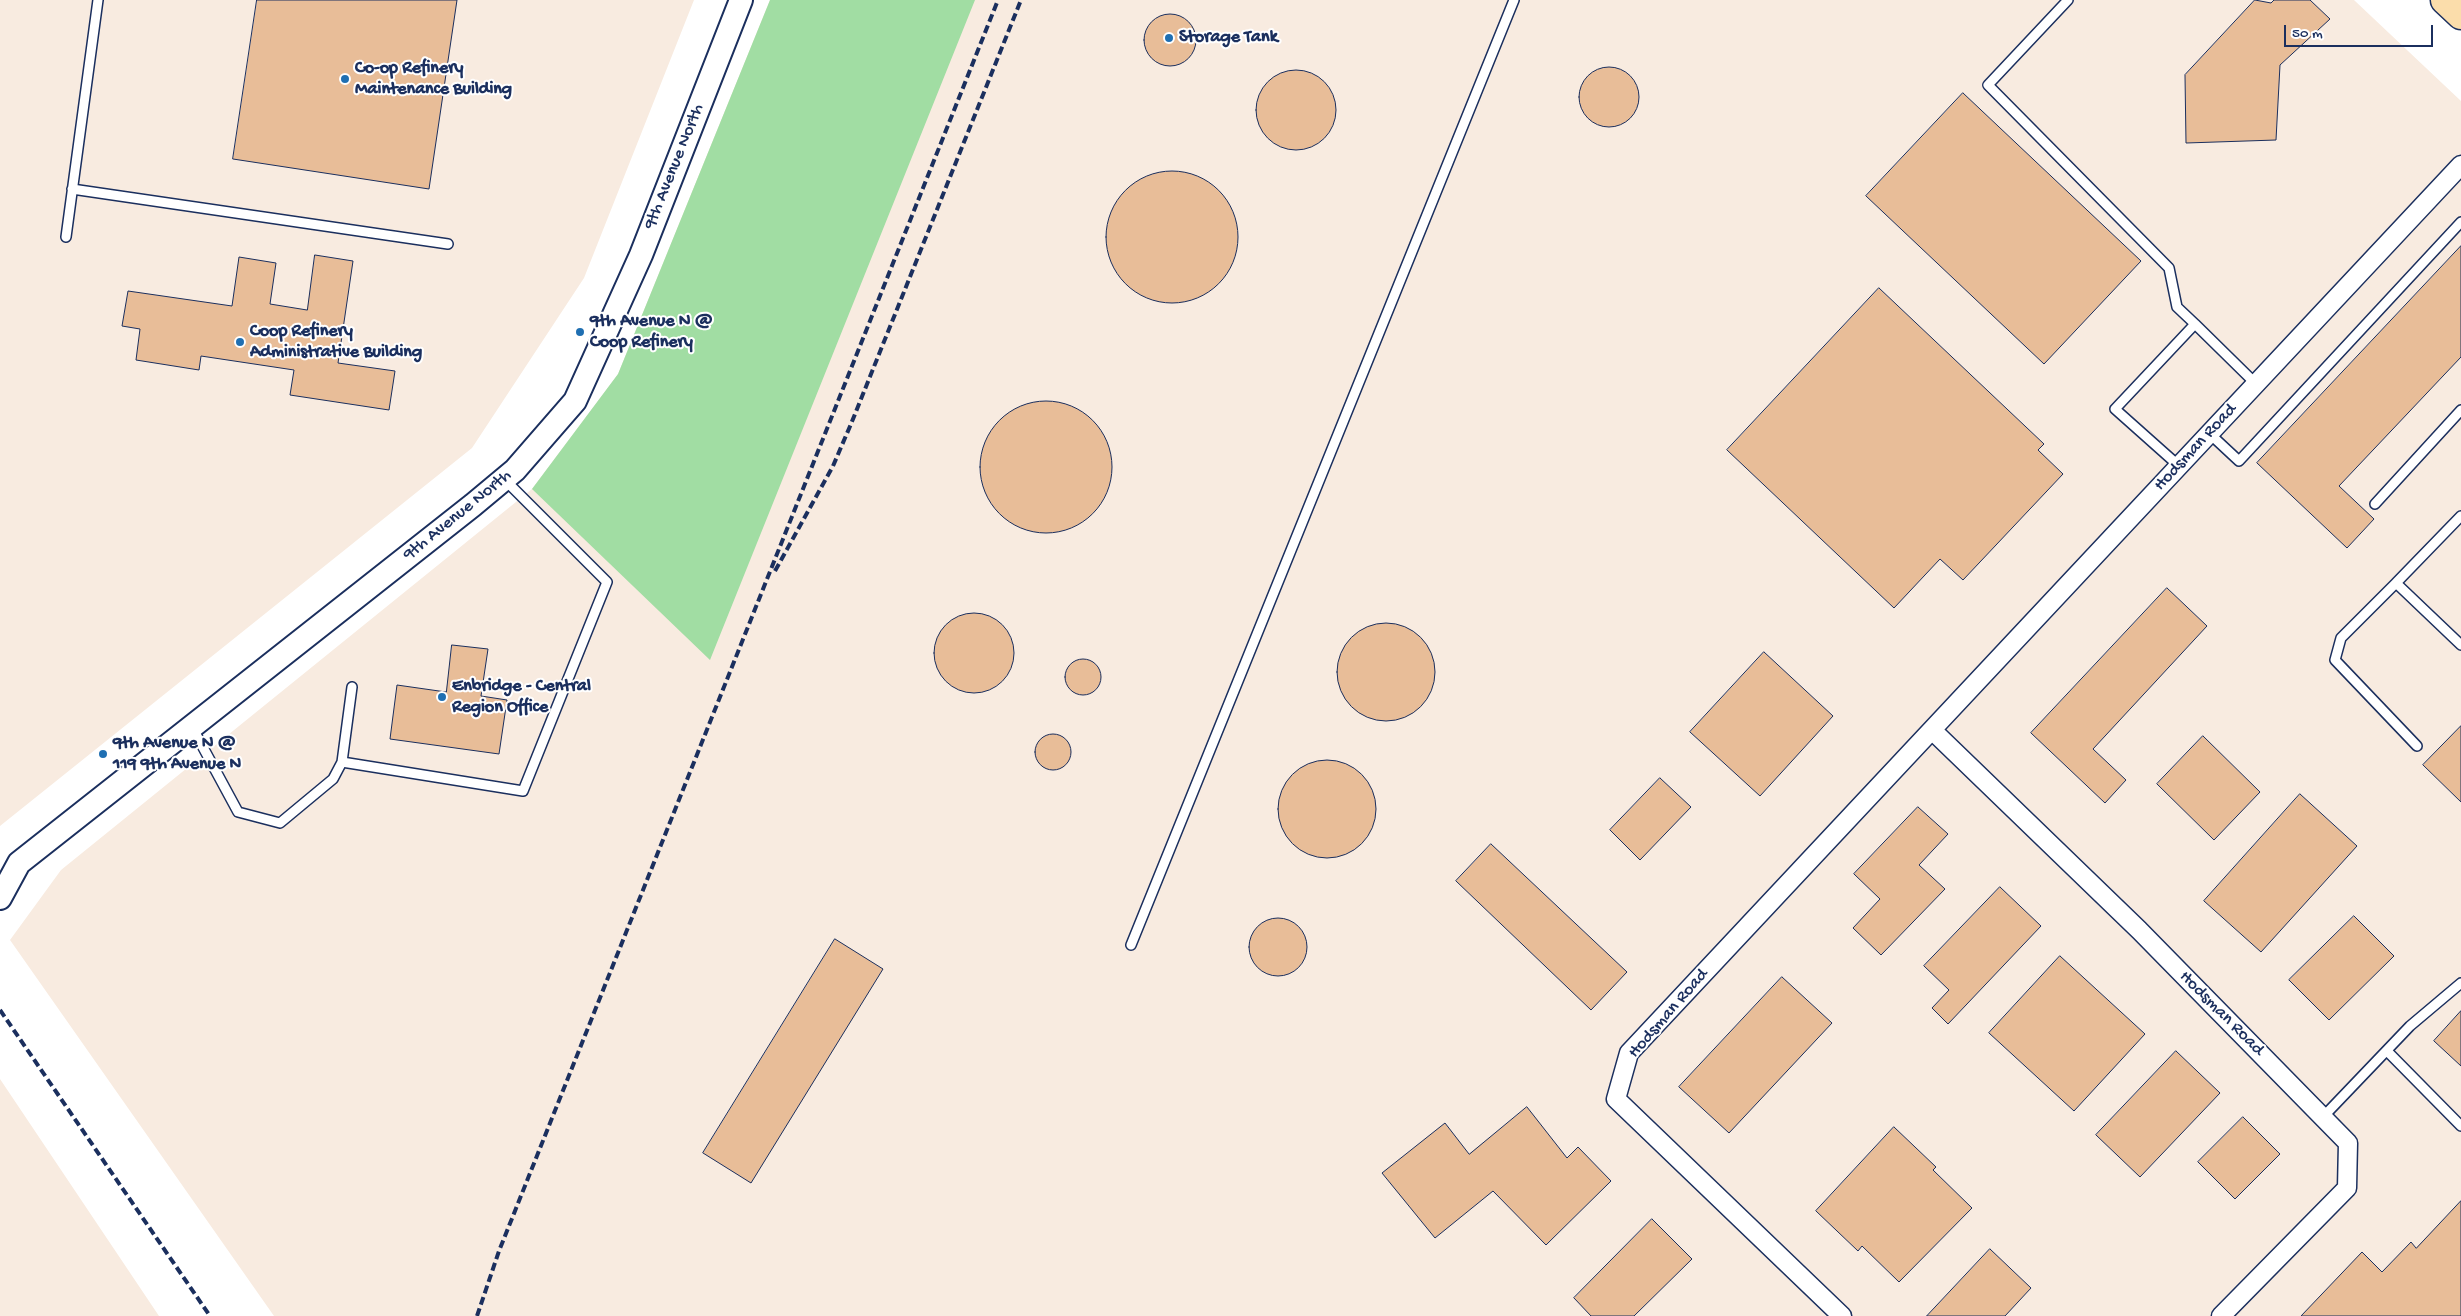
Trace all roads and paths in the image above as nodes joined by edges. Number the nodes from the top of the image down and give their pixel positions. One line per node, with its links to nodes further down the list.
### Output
1 (98, 0): 8 (lane)
2 (741, 0): 17 (street, 9th Avenue North)
3 (1514, 0): 28 (lane)
4 (2068, 0): 12 (lane)
5 (2445, 0): 6 (main road)
6 (2461, 15)
7 (2460, 168): 13 (street, Hodsman Road)
8 (72, 189): 10 (lane); 11 (lane)
9 (2461, 222): 15 (lane)
10 (66, 237)
11 (448, 244)
12 (2195, 324): 13 (lane); 16 (lane)
13 (2256, 384): 15 (street, Hodsman Road)
14 (2461, 410): 18 (lane)
15 (2210, 434): 16 (street, Hodsman Road)
16 (2179, 466): 24 (street, Hodsman Road)
17 (504, 480): 23 (street, 9th Avenue North); 26 (lane)
18 (2375, 504)
19 (2461, 516): 20 (lane)
20 (2396, 583): 21 (lane); 25 (lane)
21 (2461, 645)
22 (352, 687): 26 (lane)
23 (192, 727): 26 (lane); 27 (street, 9th Avenue North)
24 (1932, 730): 31 (street, Hodsman Road); 33 (street, Hodsman Road)
25 (2417, 746)
26 (342, 762)
27 (0, 898)
28 (1131, 945)
29 (2461, 983): 30 (lane)
30 (2387, 1052): 31 (lane); 32 (lane)
31 (2323, 1117): 34 (street, Hodsman Road)
32 (2461, 1126)
33 (1842, 1316)
34 (2221, 1316)

